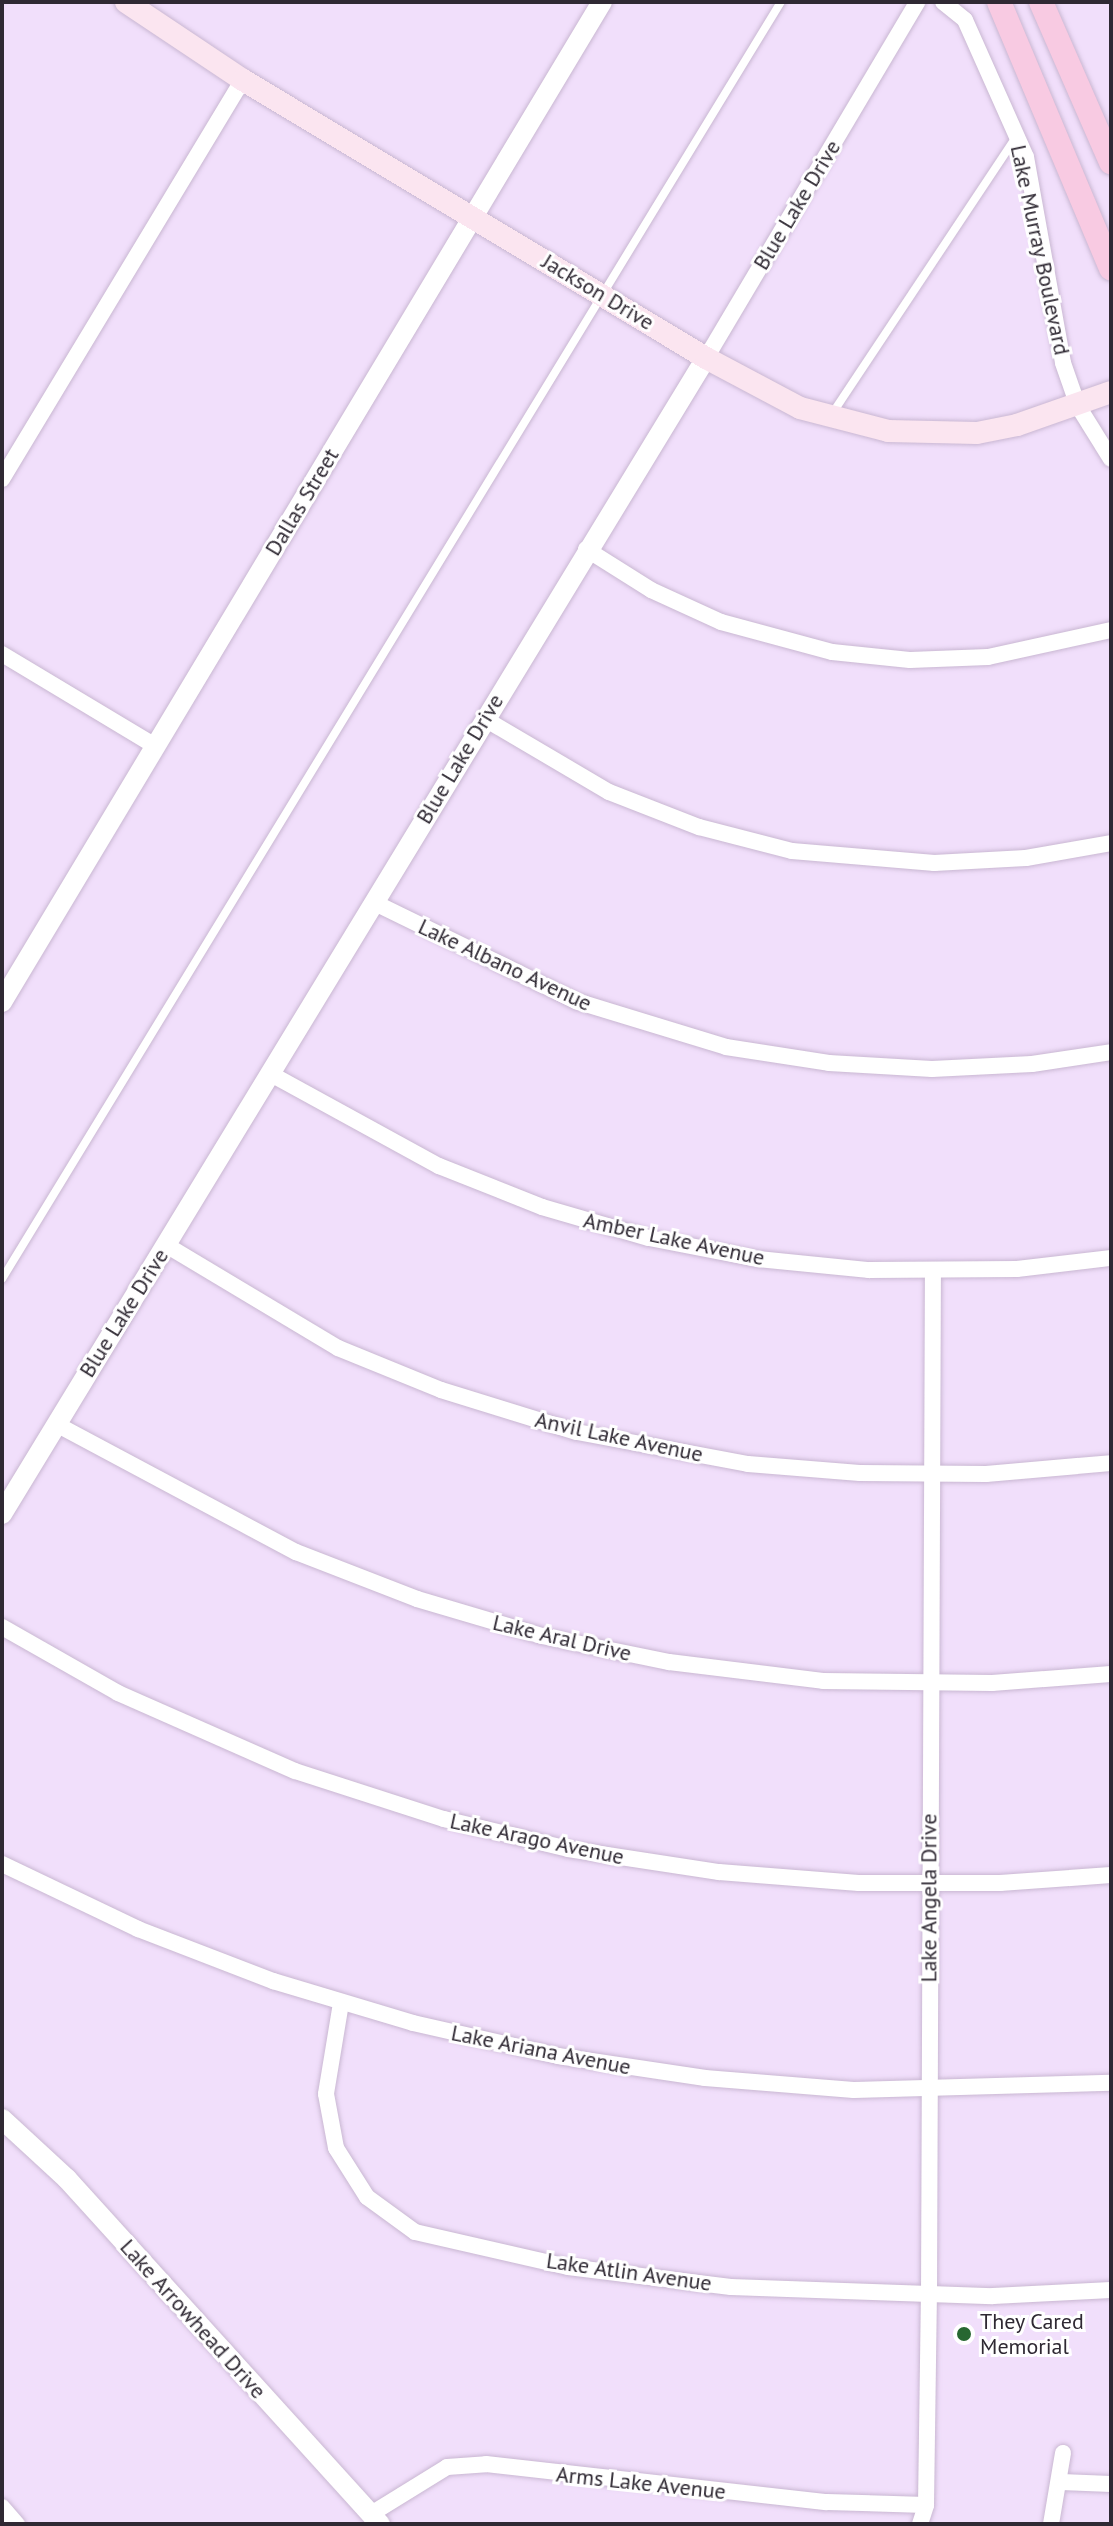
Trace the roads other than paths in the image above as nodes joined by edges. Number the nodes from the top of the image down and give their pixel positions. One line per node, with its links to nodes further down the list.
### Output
1 (126, 2): 8 (main road, Jackson Drive)
2 (602, 2): 11 (street, Dallas Street)
3 (781, 2): 13 (lane)
4 (917, 2): 14 (street, Blue Lake Drive)
5 (943, 2): 9 (street, Lake Murray Boulevard)
6 (999, 2): 12 (main road, Lake Murray Boulevard)
7 (1041, 2): 10 (main road)
8 (243, 80): 11 (main road, Jackson Drive); 19 (street)
9 (1017, 136): 16 (street, Lake Murray Boulevard); 17 (lane)
10 (1109, 150)
11 (473, 216): 13 (main road, Jackson Drive); 24 (street, Dallas Street)
12 (1111, 268)
13 (601, 295): 14 (main road, Jackson Drive); 33 (lane)
14 (706, 358): 17 (main road, Jackson Drive); 20 (street, Blue Lake Drive)
15 (1111, 392): 16 (main road, Jackson Drive)
16 (1078, 406): 17 (main road, Jackson Drive); 18 (street, Lake Murray Boulevard)
17 (829, 418)
18 (1111, 459)
19 (2, 479)
20 (586, 549): 21 (street); 23 (street, Blue Lake Drive)
21 (1111, 630)
22 (2, 654): 24 (street)
23 (485, 719): 25 (street); 26 (street, Blue Lake Drive)
24 (155, 746): 27 (street, Dallas Street)
25 (1111, 843)
26 (375, 903): 28 (street, Lake Albano Avenue); 29 (street, Blue Lake Drive)
27 (2, 1002)
28 (1111, 1052)
29 (269, 1073): 30 (street, Blue Lake Drive); 32 (street, Amber Lake Avenue)
30 (166, 1245): 34 (street, Blue Lake Drive); 36 (street, Anvil Lake Avenue)
31 (1111, 1258): 32 (street, Amber Lake Avenue)
32 (933, 1272): 36 (street, Lake Angela Drive)
33 (2, 1279)
34 (56, 1424): 37 (street, Blue Lake Drive); 40 (street, Lake Aral Drive)
35 (1111, 1463): 36 (street, Anvil Lake Avenue)
36 (932, 1475): 40 (street, Lake Angela Drive)
37 (2, 1514)
38 (2, 1627): 43 (street, Lake Arago Avenue)
39 (1111, 1674): 40 (street, Lake Aral Drive)
40 (928, 1684): 43 (street, Lake Angela Drive)
41 (2, 1864): 44 (street, Lake Ariana Avenue)
42 (1111, 1875): 43 (street, Lake Arago Avenue)
43 (929, 1884): 46 (street, Lake Angela Drive)
44 (341, 2003): 46 (street, Lake Ariana Avenue); 49 (street, Lake Atlin Avenue)
45 (1111, 2083): 46 (street, Lake Ariana Avenue)
46 (929, 2091): 49 (street, Lake Angela Drive)
47 (2, 2119): 55 (street, Lake Arrowhead Drive)
48 (1111, 2290): 49 (street, Lake Atlin Avenue)
49 (929, 2296): 53 (street, Lake Angela Drive)
50 (1063, 2453): 51 (street)
51 (1061, 2482): 52 (street); 58 (street)
52 (1111, 2484)
53 (926, 2505): 55 (street, Arms Lake Avenue); 57 (street, Lake Angela Drive)
54 (2, 2507): 56 (street)
55 (375, 2519)
56 (17, 2524)
57 (920, 2524)
58 (1051, 2524)

